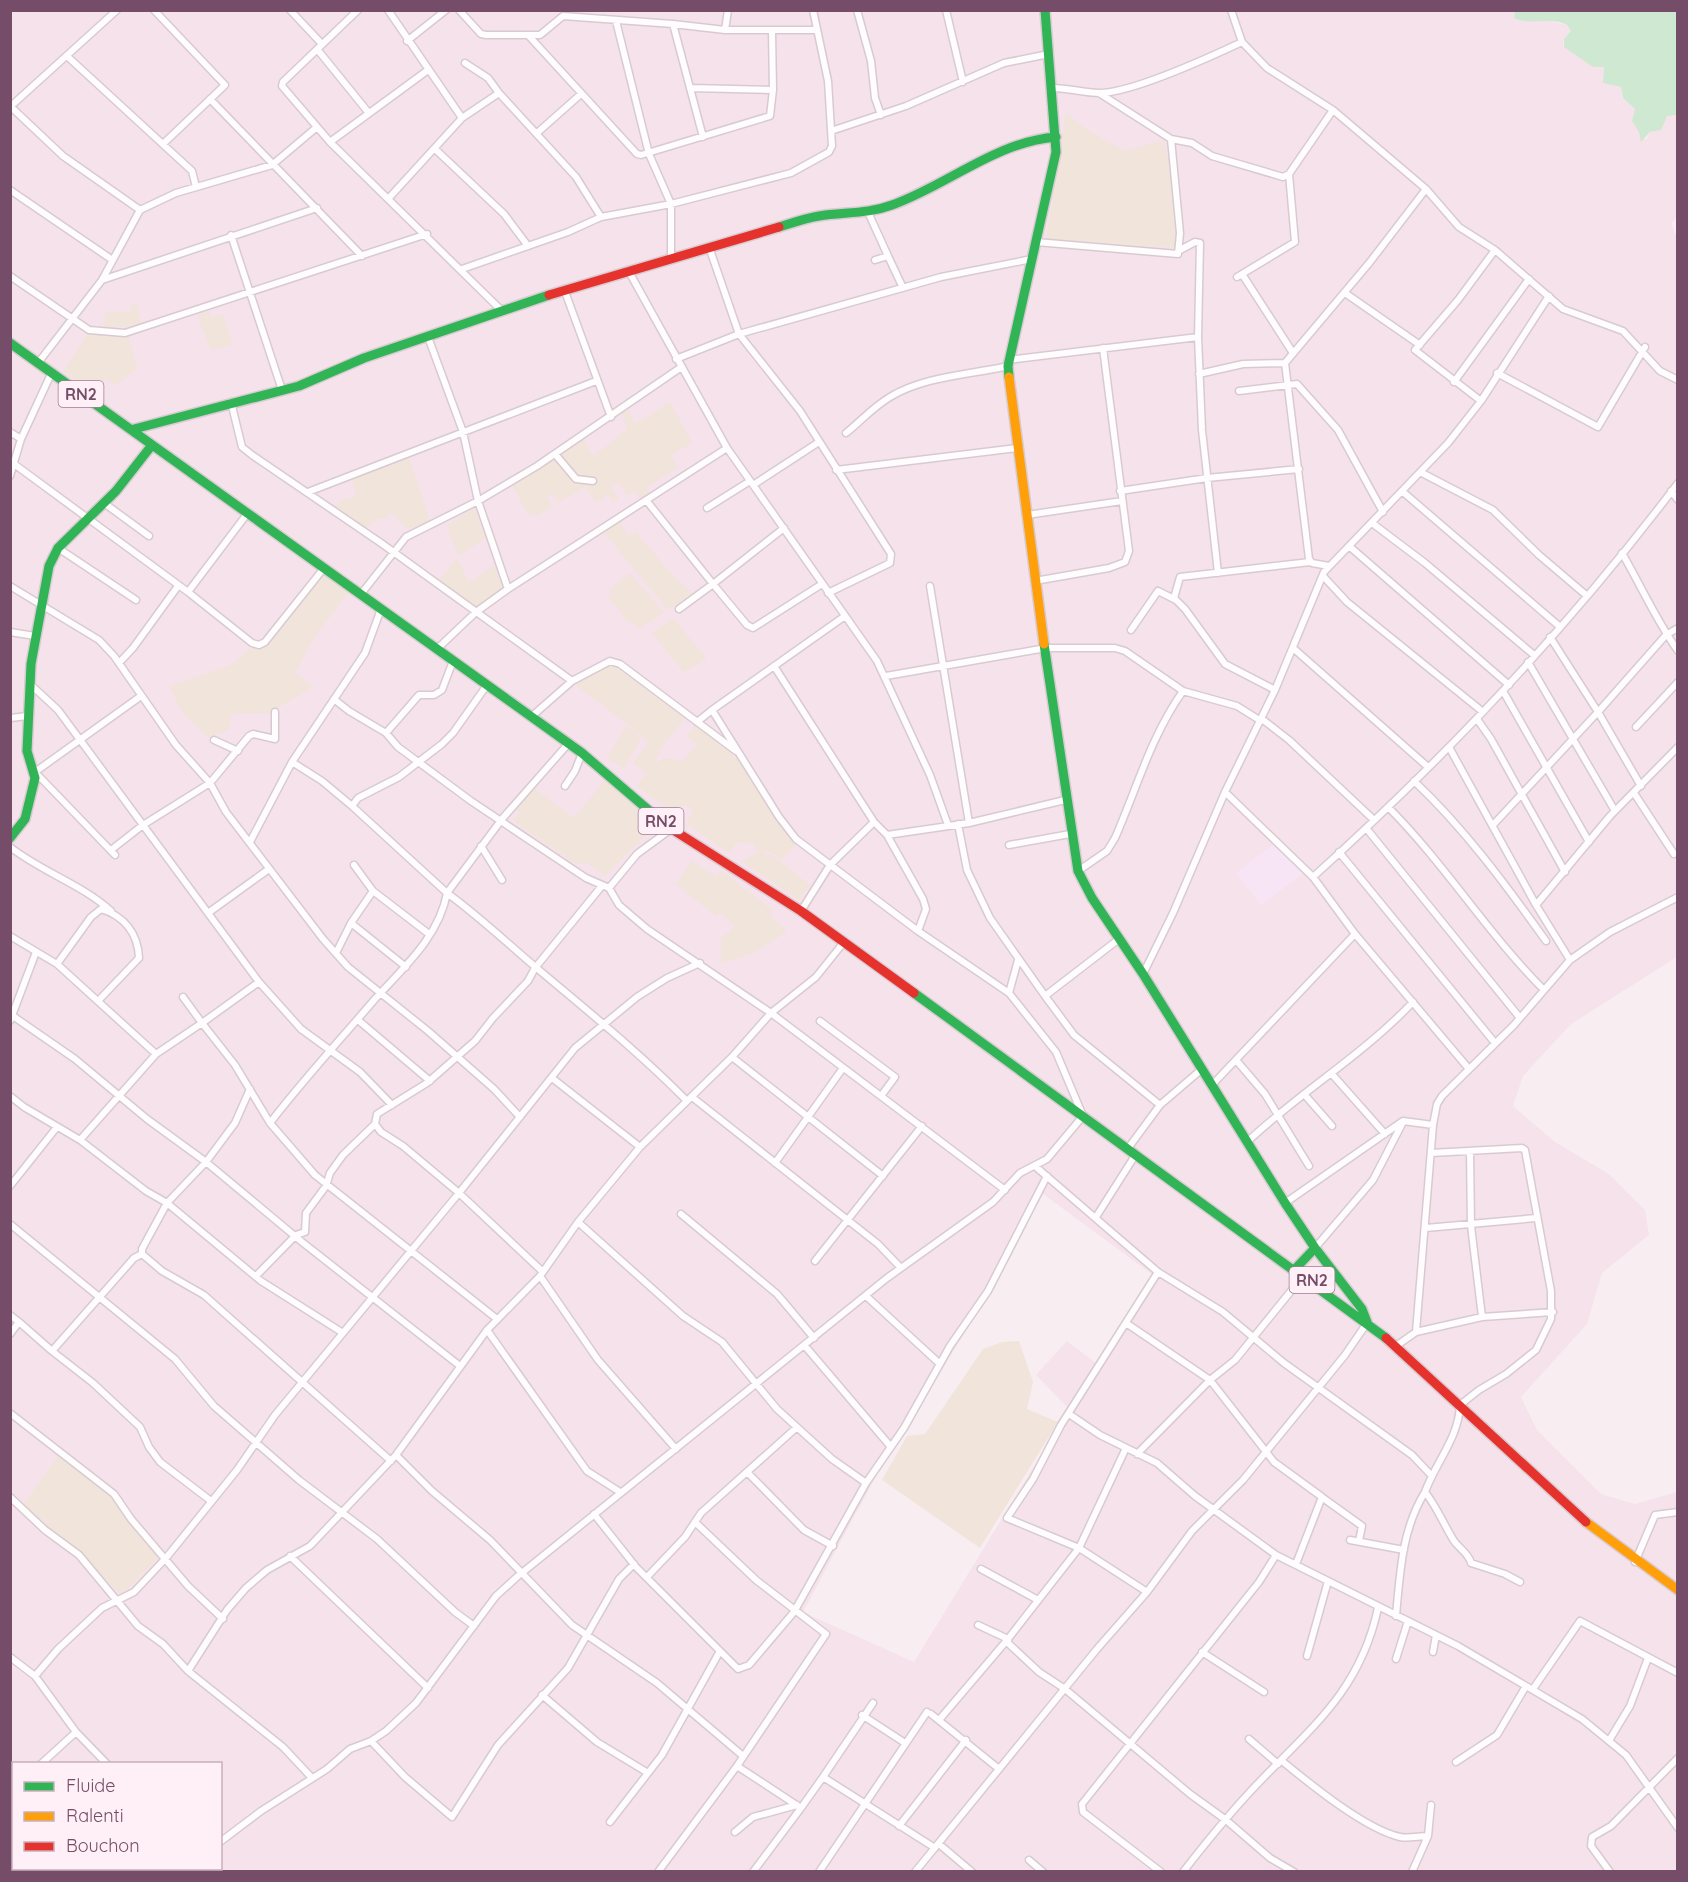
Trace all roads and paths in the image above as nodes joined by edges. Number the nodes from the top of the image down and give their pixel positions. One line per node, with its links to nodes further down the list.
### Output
1 (117, 10): 25 (street)
2 (154, 10): 35 (street)
3 (290, 10): 23 (street)
4 (358, 10): 23 (street)
5 (388, 10): 21 (street)
6 (446, 10): 21 (street)
7 (459, 10): 20 (street)
8 (728, 10): 17 (street)
9 (813, 10): 18 (street)
10 (857, 10): 39 (street)
11 (946, 10): 28 (street)
12 (1045, 10): 24 (main road)
13 (1231, 10): 22 (street)
14 (589, 14): 15 (street); 20 (street)
15 (616, 21): 16 (street); 50 (street)
16 (673, 24): 17 (street); 29 (street)
17 (725, 30): 19 (street)
18 (817, 30): 19 (street); 42 (street)
19 (772, 32): 31 (street)
20 (528, 35): 34 (street)
21 (407, 41): 27 (street)
22 (1242, 42): 33 (street); 37 (street)
23 (319, 46): 38 (street); 41 (street)
24 (1049, 54): 28 (street); 30 (main road)
25 (68, 57): 36 (street); 48 (street)
26 (465, 63): 32 (street)
27 (428, 70): 38 (street); 40 (street)
28 (963, 82): 39 (street)
29 (690, 88): 31 (street); 44 (street)
30 (1053, 88): 33 (street); 45 (main road)
31 (773, 90): 44 (street)
32 (499, 93): 40 (street); 43 (street)
33 (1099, 93): 46 (street)
34 (581, 94): 43 (street); 50 (street)
35 (210, 99): 48 (street); 51 (street)
36 (11, 109): 59 (street)
37 (1333, 110): 52 (street); 54 (street)
38 (368, 112): 47 (street)
39 (881, 116): 42 (street)
40 (462, 118): 49 (street)
41 (317, 127): 47 (street); 51 (street)
42 (831, 130): 57 (street)
43 (537, 133): 61 (street)
44 (703, 137): 50 (street)
45 (1056, 137): 60 (main road); 64 (main road)
46 (1171, 139): 52 (street); 67 (street)
47 (330, 142): 56 (street)
48 (163, 144): 53 (street)
49 (435, 148): 56 (street); 65 (street)
50 (649, 154): 57 (street)
51 (273, 165): 53 (street); 58 (street)
52 (1289, 174): 94 (street)
53 (196, 187): 59 (street)
54 (1426, 189): 68 (street); 83 (street)
55 (10, 190): 72 (street)
56 (388, 199): 62 (street)
57 (671, 204): 61 (street); 71 (street)
58 (316, 208): 63 (street); 69 (street)
59 (140, 210): 72 (street)
60 (868, 212): 66 (main road); 70 (street)
61 (601, 217): 65 (street)
62 (427, 234): 69 (street); 75 (street)
63 (231, 235): 79 (street); 82 (street)
64 (1036, 242): 67 (street); 73 (main road)
65 (528, 246): 75 (street)
66 (709, 247): 71 (main road); 87 (street)
67 (1180, 250): 88 (street)
68 (1496, 250): 78 (street); 91 (street)
69 (362, 256): 82 (street)
70 (888, 256): 74 (street); 80 (street)
71 (671, 257): 76 (main road)
72 (111, 259): 79 (street)
73 (1032, 259): 80 (street); 97 (main road)
74 (875, 260)
75 (462, 269): 85 (street)
76 (628, 270): 81 (main road); 95 (street)
77 (10, 276): 86 (street)
78 (1529, 279): 84 (street); 105 (street)
79 (102, 280): 86 (street)
80 (903, 288): 87 (street)
81 (563, 289): 85 (main road); 104 (street)
82 (251, 291): 86 (street); 107 (street)
83 (1345, 292): 91 (street); 94 (street)
84 (1549, 296): 93 (street); 102 (street)
85 (501, 310): 89 (main road)
86 (71, 319): 96 (street)
87 (739, 334): 95 (street); 117 (street)
88 (1198, 337): 92 (street); 101 (street)
89 (428, 338): 107 (main road); 114 (street)
90 (10, 343): 96 (main road, RN2)
91 (1420, 345): 105 (street)
92 (1103, 348): 97 (street); 131 (street)
93 (1643, 349): 102 (street); 103 (street)
94 (1293, 354): 98 (street)
95 (676, 359): 99 (street)
96 (38, 363): 100 (main road, RN2)
97 (1008, 363): 115 (street); 120 (main road)
98 (1285, 363): 101 (street); 106 (street)
99 (680, 368): 111 (street); 119 (street)
100 (51, 374): 112 (main road, RN2); 116 (street)
101 (1199, 374): 127 (street)
102 (1497, 374): 109 (street)
103 (1677, 380)
104 (596, 381): 111 (street); 114 (street)
105 (1454, 382): 109 (street)
106 (1288, 384): 108 (street); 123 (street); 141 (street)
107 (282, 390): 110 (main road)
108 (1239, 391)
109 (1481, 400): 125 (street)
110 (231, 401): 112 (main road); 133 (street)
111 (611, 417): 121 (street)
112 (134, 429): 118 (main road, RN2)
113 (10, 432): 116 (street)
114 (463, 432): 133 (street); 137 (street)
115 (846, 433)
116 (21, 439): 122 (street)
117 (819, 442): 124 (street); 129 (street)
118 (152, 445): 139 (main road); 142 (main road, RN2)
119 (727, 448): 129 (street); 135 (street)
120 (1017, 448): 124 (street); 143 (main road)
121 (555, 454): 128 (street); 137 (street)
122 (12, 462): 126 (street); 144 (street)
123 (1299, 469): 127 (street); 152 (street)
124 (836, 470): 165 (street)
125 (1422, 473): 134 (street); 167 (street)
126 (10, 476)
127 (1207, 478): 131 (street); 155 (street)
128 (593, 481)
129 (751, 483): 140 (street); 146 (street)
130 (1677, 483): 132 (street)
131 (1120, 491): 138 (street)
132 (1671, 491): 136 (street); 151 (street)
133 (308, 492): 150 (street)
134 (1403, 492): 141 (street); 175 (street)
135 (646, 500): 158 (street); 163 (street)
136 (1677, 500)
137 (478, 501): 150 (street); 163 (street)
138 (1122, 501): 143 (street); 157 (street)
139 (104, 503): 144 (main road); 147 (street)
140 (707, 508)
141 (1383, 512): 145 (street)
142 (248, 513): 154 (main road, RN2); 164 (street)
143 (1027, 515): 157 (main road)
144 (88, 519): 149 (main road); 161 (street)
145 (1372, 523): 148 (street); 186 (street)
146 (783, 528): 158 (street); 159 (street)
147 (149, 536)
148 (1349, 546): 153 (street); 197 (street)
149 (58, 548): 169 (street); 170 (main road)
150 (393, 551): 166 (street); 173 (street)
151 (1622, 553): 167 (street); 179 (street)
152 (1310, 562): 153 (street); 155 (street)
153 (1329, 566): 156 (street)
154 (324, 568): 164 (street); 166 (main road, RN2)
155 (1218, 573): 168 (street)
156 (1323, 576): 183 (street); 205 (street)
157 (1035, 581): 182 (main road)
158 (713, 584): 159 (street); 172 (street)
159 (822, 584): 165 (street)
160 (10, 586): 170 (street)
161 (178, 586): 164 (street); 189 (street)
162 (930, 586): 191 (street)
163 (508, 589): 173 (street)
164 (188, 592)
165 (828, 593): 174 (street)
166 (361, 594): 171 (main road, RN2)
167 (1586, 595): 175 (street)
168 (1173, 598): 177 (street); 198 (street)
169 (136, 600)
170 (43, 604): 180 (main road); 189 (street)
171 (381, 609): 184 (main road, RN2); 202 (street)
172 (680, 609)
173 (476, 612): 184 (street); 193 (street)
174 (845, 616): 190 (street); 192 (street)
175 (1559, 626): 181 (street)
176 (1677, 628): 179 (street)
177 (1131, 630)
178 (10, 632): 180 (street)
179 (1666, 635): 185 (street); 206 (street)
180 (35, 636): 195 (main road)
181 (1550, 638): 186 (street); 206 (street)
182 (1046, 648): 191 (street); 199 (street); 236 (main road)
183 (1293, 648): 198 (street); 226 (street)
184 (436, 649): 187 (main road, RN2)
185 (1677, 651)
186 (1534, 655): 188 (street)
187 (453, 661): 196 (main road, RN2); 214 (street)
188 (1528, 662): 197 (street); 217 (street)
189 (118, 663): 201 (street)
190 (774, 666): 203 (street); 242 (street)
191 (942, 667): 192 (street); 243 (street)
192 (886, 676): 246 (street)
193 (572, 681): 208 (street); 212 (street)
194 (1677, 682): 213 (street)
195 (30, 684): 207 (main road); 215 (street)
196 (487, 685): 208 (main road, RN2); 225 (street)
197 (1509, 685): 200 (street)
198 (1275, 690): 211 (street)
199 (1183, 691): 211 (street); 263 (street)
200 (1503, 691): 205 (street); 227 (street)
201 (141, 696): 215 (street); 230 (street)
202 (335, 700): 214 (street); 224 (street)
203 (712, 710): 212 (street); 223 (street)
204 (275, 712): 221 (street)
205 (1483, 712): 210 (street)
206 (1598, 712): 217 (street); 232 (street)
207 (28, 716): 209 (street); 228 (main road)
208 (531, 717): 218 (main road, RN2)
209 (10, 718)
210 (1477, 719): 219 (street); 235 (street)
211 (1261, 720): 233 (street); 241 (street)
212 (697, 722): 223 (street)
213 (1636, 727)
214 (386, 733): 225 (street)
215 (80, 740): 228 (street); 245 (street)
216 (214, 740): 221 (street)
217 (1573, 740): 227 (street); 239 (street)
218 (568, 744): 222 (main road, RN2); 240 (street)
219 (1449, 747): 226 (street); 247 (street)
220 (1677, 747): 232 (street)
221 (238, 751): 230 (street)
222 (582, 753): 231 (street); 249 (main road, RN2)
223 (739, 753): 261 (street)
224 (292, 762): 237 (street); 253 (street)
225 (418, 763): 237 (street); 240 (street)
226 (1428, 767): 229 (street)
227 (1546, 768): 235 (street); 254 (street)
228 (35, 772): 245 (street); 252 (main road)
229 (1414, 781): 238 (street); 282 (street)
230 (210, 783): 245 (street); 253 (street)
231 (565, 786)
232 (1641, 786): 234 (street)
233 (1225, 792): 265 (street); 292 (street)
234 (1634, 793): 239 (street); 259 (street)
235 (1521, 797): 247 (street); 264 (street)
236 (1065, 800): 243 (street); 250 (main road)
237 (352, 806): 270 (street)
238 (1388, 807): 241 (street); 294 (street)
239 (1615, 811): 254 (street)
240 (502, 819): 256 (street); 267 (street)
241 (1374, 820): 248 (street)
242 (874, 822): 251 (street); 261 (street)
243 (969, 823): 244 (street)
244 (958, 824): 246 (street); 286 (street)
245 (143, 825): 275 (street)
246 (948, 825): 251 (street)
247 (1493, 825): 272 (street)
248 (1365, 828): 258 (street); 303 (street)
249 (670, 829): 268 (street); 273 (main road, RN2)
250 (1070, 834): 255 (street); 263 (main road)
251 (887, 835): 277 (street)
252 (10, 838)
253 (250, 842): 262 (street)
254 (1589, 842): 264 (street)
255 (1009, 845)
256 (481, 846): 266 (street); 270 (street)
257 (10, 847): 274 (street)
258 (1340, 852): 265 (street); 308 (street)
259 (1674, 854)
260 (354, 865): 269 (street)
261 (830, 865): 273 (street); 277 (street)
262 (269, 869): 275 (street); 285 (street)
263 (1078, 871): 281 (main road)
264 (1565, 872): 272 (street)
265 (1313, 877): 279 (street)
266 (502, 880)
267 (601, 886): 268 (street); 291 (street)
268 (609, 888): 288 (street)
269 (373, 891): 276 (street); 278 (street)
270 (447, 893): 278 (street); 291 (street)
271 (1677, 897): 287 (street)
272 (1536, 905): 287 (street)
273 (801, 910): 283 (main road, RN2)
274 (114, 913): 289 (street); 299 (street)
275 (208, 913): 293 (street)
276 (351, 923): 285 (street); 290 (street)
277 (918, 931): 296 (street)
278 (429, 934): 290 (street)
279 (1355, 934): 300 (street); 313 (street)
280 (10, 936): 284 (street)
281 (1119, 939): 292 (main road); 297 (street)
282 (1546, 941)
283 (845, 942): 301 (street); 331 (main road, RN2)
284 (36, 952): 289 (street); 302 (street)
285 (336, 953): 295 (street)
286 (1018, 959): 296 (street); 297 (street)
287 (1570, 960): 294 (street)
288 (700, 963): 301 (street); 307 (street)
289 (57, 964): 299 (street)
290 (406, 967): 295 (street)
291 (536, 968): 307 (street); 311 (street)
292 (1143, 974): 315 (main road)
293 (259, 982): 306 (street); 309 (street)
294 (1544, 990): 303 (street)
295 (381, 993): 304 (street); 311 (street)
296 (1009, 993): 331 (street)
297 (1045, 996): 328 (street)
298 (183, 997): 306 (street)
299 (98, 1001): 310 (street)
300 (1413, 1002): 316 (street); 317 (street)
301 (771, 1013): 312 (street); 314 (street)
302 (12, 1018): 323 (street)
303 (1520, 1018): 308 (street)
304 (358, 1020): 309 (street); 319 (street)
305 (820, 1021): 325 (street)
306 (202, 1023): 310 (street); 321 (street)
307 (603, 1024): 318 (street); 326 (street)
308 (1495, 1043): 316 (street)
309 (332, 1050): 327 (street); 334 (street)
310 (156, 1054): 323 (street)
311 (456, 1057): 319 (street); 332 (street)
312 (732, 1057): 326 (street); 330 (street)
313 (1236, 1060): 320 (street); 329 (street)
314 (843, 1068): 325 (street); 330 (street)
315 (1202, 1069): 320 (main road); 328 (street)
316 (1469, 1069): 336 (street)
317 (1331, 1073): 322 (street); 340 (street)
318 (552, 1078): 332 (street); 343 (street)
319 (430, 1080): 327 (street)
320 (1212, 1085): 342 (main road)
321 (250, 1089): 334 (street); 347 (street)
322 (1304, 1094): 329 (street); 338 (street)
323 (117, 1095): 341 (street); 347 (street)
324 (10, 1096): 339 (street)
325 (881, 1096): 337 (street)
326 (689, 1099): 343 (street); 348 (street)
327 (392, 1105): 335 (street)
328 (1160, 1105): 344 (street)
329 (1276, 1114): 342 (street); 349 (street)
330 (807, 1115): 348 (street); 351 (street)
331 (1083, 1116): 344 (main road, RN2); 350 (street)
332 (520, 1118): 356 (street)
333 (1403, 1121): 336 (street); 340 (street); 368 (street)
334 (270, 1123): 354 (street)
335 (375, 1124): 354 (street); 356 (street)
336 (1433, 1125): 346 (street)
337 (922, 1126): 351 (street); 355 (street)
338 (1332, 1126)
339 (57, 1127): 341 (street); 353 (street)
340 (1385, 1134): 358 (street)
341 (80, 1140): 357 (street)
342 (1247, 1142): 358 (main road)
343 (639, 1147): 363 (street)
344 (1133, 1150): 360 (street); 373 (main road, RN2)
345 (1470, 1151): 346 (street); 361 (street); 365 (street)
346 (1431, 1153): 366 (street)
347 (206, 1162): 357 (street); 367 (street)
348 (775, 1163): 362 (street)
349 (1309, 1166)
350 (1036, 1167): 352 (street); 355 (street)
351 (883, 1176): 362 (street)
352 (1047, 1176): 360 (street); 396 (street)
353 (10, 1186)
354 (326, 1186): 367 (street); 369 (street)
355 (1005, 1190): 372 (street)
356 (459, 1193): 369 (street); 375 (street)
357 (167, 1203): 370 (street); 376 (street)
358 (1285, 1203): 368 (main road)
359 (681, 1214): 392 (street)
360 (1096, 1217): 374 (street)
361 (1536, 1218): 365 (street); 380 (street)
362 (848, 1220): 371 (street); 372 (street)
363 (578, 1222): 375 (street); 400 (street)
364 (10, 1224): 378 (street)
365 (1471, 1226): 366 (street); 382 (street)
366 (1426, 1228): 388 (street)
367 (296, 1234): 376 (street); 379 (street)
368 (1315, 1248): 373 (main road); 385 (main road)
369 (412, 1253): 379 (street); 383 (street)
370 (142, 1254): 378 (street); 399 (street)
371 (816, 1261)
372 (901, 1268): 377 (street)
373 (1300, 1271): 385 (main road, RN2); 391 (street)
374 (1158, 1272): 386 (street); 391 (street)
375 (542, 1274): 383 (street); 409 (street)
376 (256, 1276): 389 (street)
377 (866, 1296): 392 (street); 396 (street)
378 (99, 1298): 395 (street); 406 (street)
379 (374, 1298): 389 (street); 397 (street)
380 (1553, 1312): 382 (street); 402 (street)
381 (10, 1315): 384 (street)
382 (1482, 1317): 388 (street)
383 (497, 1319): 387 (street)
384 (19, 1322): 390 (street); 395 (street)
385 (1367, 1322): 394 (main road, RN2); 401 (street)
386 (1126, 1323): 398 (street); 404 (street)
387 (487, 1330): 397 (street); 417 (street)
388 (1416, 1332): 394 (street)
389 (343, 1333): 399 (street)
390 (10, 1334)
391 (1254, 1337): 398 (street); 401 (street)
392 (814, 1338): 393 (street)
393 (805, 1346): 400 (street); 407 (street)
394 (1395, 1346): 402 (main road, RN2)
395 (52, 1351): 421 (street)
396 (940, 1364): 407 (street)
397 (460, 1366): 412 (street)
398 (1210, 1380): 410 (street); 411 (street)
399 (303, 1382): 406 (street); 413 (street)
400 (756, 1384): 405 (street); 409 (street)
401 (1318, 1389): 410 (street); 415 (street)
402 (1460, 1405): 415 (street); 435 (main road, RN2)
403 (10, 1413): 434 (street)
404 (1069, 1414): 408 (street); 430 (street)
405 (796, 1428): 414 (street); 416 (street)
406 (258, 1441): 421 (street); 423 (street)
407 (891, 1447): 416 (street)
408 (1126, 1448): 411 (street); 430 (street)
409 (676, 1449): 417 (street)
410 (1264, 1451): 420 (street); 422 (street)
411 (1137, 1454): 422 (street)
412 (396, 1455): 413 (street); 439 (street)
413 (391, 1461): 423 (street)
414 (747, 1472): 426 (street); 429 (street)
415 (1431, 1475): 418 (street)
416 (866, 1482): 429 (street)
417 (620, 1492): 425 (street)
418 (1425, 1492): 431 (street); 442 (street)
419 (10, 1497): 446 (street)
420 (1323, 1498): 428 (street); 437 (street)
421 (211, 1501): 434 (street)
422 (1215, 1510): 432 (street); 444 (street)
423 (342, 1512): 433 (street); 453 (street)
424 (1677, 1512): 435 (street)
425 (594, 1514): 436 (street); 439 (street)
426 (695, 1522): 440 (street); 448 (street)
427 (1350, 1540): 428 (street)
428 (1359, 1541): 431 (street)
429 (832, 1546): 448 (street)
430 (1079, 1548): 444 (street); 445 (street)
431 (1404, 1550): 449 (street)
432 (1276, 1555): 437 (street); 458 (street)
433 (290, 1556): 450 (street); 467 (street)
434 (166, 1558): 446 (street); 450 (street)
435 (1635, 1562): 443 (main road, RN2)
436 (634, 1564): 440 (street); 454 (street)
437 (1296, 1564): 441 (street)
438 (981, 1569): 445 (street)
439 (523, 1574): 453 (street); 454 (street)
440 (646, 1577): 457 (street)
441 (1328, 1581): 447 (street); 460 (street)
442 (1520, 1582)
443 (1677, 1590)
444 (1147, 1592): 469 (street)
445 (1038, 1600): 456 (street)
446 (117, 1602): 464 (street); 466 (street)
447 (1378, 1608): 449 (street); 488 (street)
448 (794, 1612): 457 (street); 483 (street)
449 (1396, 1616): 451 (street)
450 (224, 1619): 464 (street)
451 (1408, 1621): 455 (street); 463 (street)
452 (978, 1625): 456 (street)
453 (474, 1626): 467 (street)
454 (585, 1634): 471 (street); 473 (street)
455 (1436, 1635): 459 (street); 468 (street)
456 (1008, 1639): 469 (street); 475 (street)
457 (720, 1651): 473 (street)
458 (1202, 1652): 470 (street); 481 (street)
459 (1433, 1652)
460 (1307, 1656)
461 (10, 1657): 466 (street)
462 (1648, 1658): 465 (street); 468 (street); 478 (street)
463 (1396, 1659)
464 (188, 1671): 493 (street)
465 (1677, 1672)
466 (34, 1676): 476 (street)
467 (428, 1688): 480 (street)
468 (1530, 1688): 478 (street); 487 (street)
469 (1065, 1689): 481 (street); 490 (street)
470 (1264, 1692)
471 (542, 1695): 480 (street); 491 (street)
472 (873, 1703): 474 (street)
473 (687, 1708): 483 (street); 491 (street)
474 (862, 1715): 482 (street); 492 (street)
475 (939, 1720): 479 (street); 482 (street)
476 (76, 1732): 485 (street); 486 (street)
477 (1249, 1739): 488 (street)
478 (1610, 1739): 494 (street)
479 (966, 1740): 490 (street); 501 (street)
480 (371, 1741): 493 (street)
481 (1129, 1742): 498 (street); 515 (street)
482 (905, 1743): 495 (street)
483 (743, 1756): 489 (street)
484 (1677, 1758): 494 (street)
485 (43, 1762)
486 (105, 1762)
487 (1456, 1762)
488 (1280, 1763): 498 (street); 503 (street)
489 (737, 1766): 497 (street); 509 (street)
490 (999, 1769): 505 (street)
491 (648, 1773): 499 (street)
492 (823, 1777): 495 (street); 497 (street)
493 (312, 1778): 504 (street)
494 (1649, 1789): 500 (street); 519 (street)
495 (863, 1803): 501 (street); 511 (street)
496 (1431, 1805): 503 (street)
497 (799, 1807): 502 (street); 510 (street)
498 (1226, 1820): 516 (street); 517 (street)
499 (609, 1821)
500 (1676, 1822)
501 (899, 1826): 505 (street)
502 (735, 1832)
503 (1428, 1836): 518 (street)
504 (222, 1841)
505 (937, 1846): 512 (street); 513 (street)
506 (1029, 1860): 514 (street)
507 (188, 1870): 508 (street)
508 (181, 1872)
509 (658, 1872)
510 (753, 1872)
511 (819, 1872)
512 (915, 1872)
513 (972, 1872)
514 (1043, 1872)
515 (1161, 1872)
516 (1183, 1872)
517 (1294, 1872)
518 (1412, 1872)
519 (1610, 1872)

